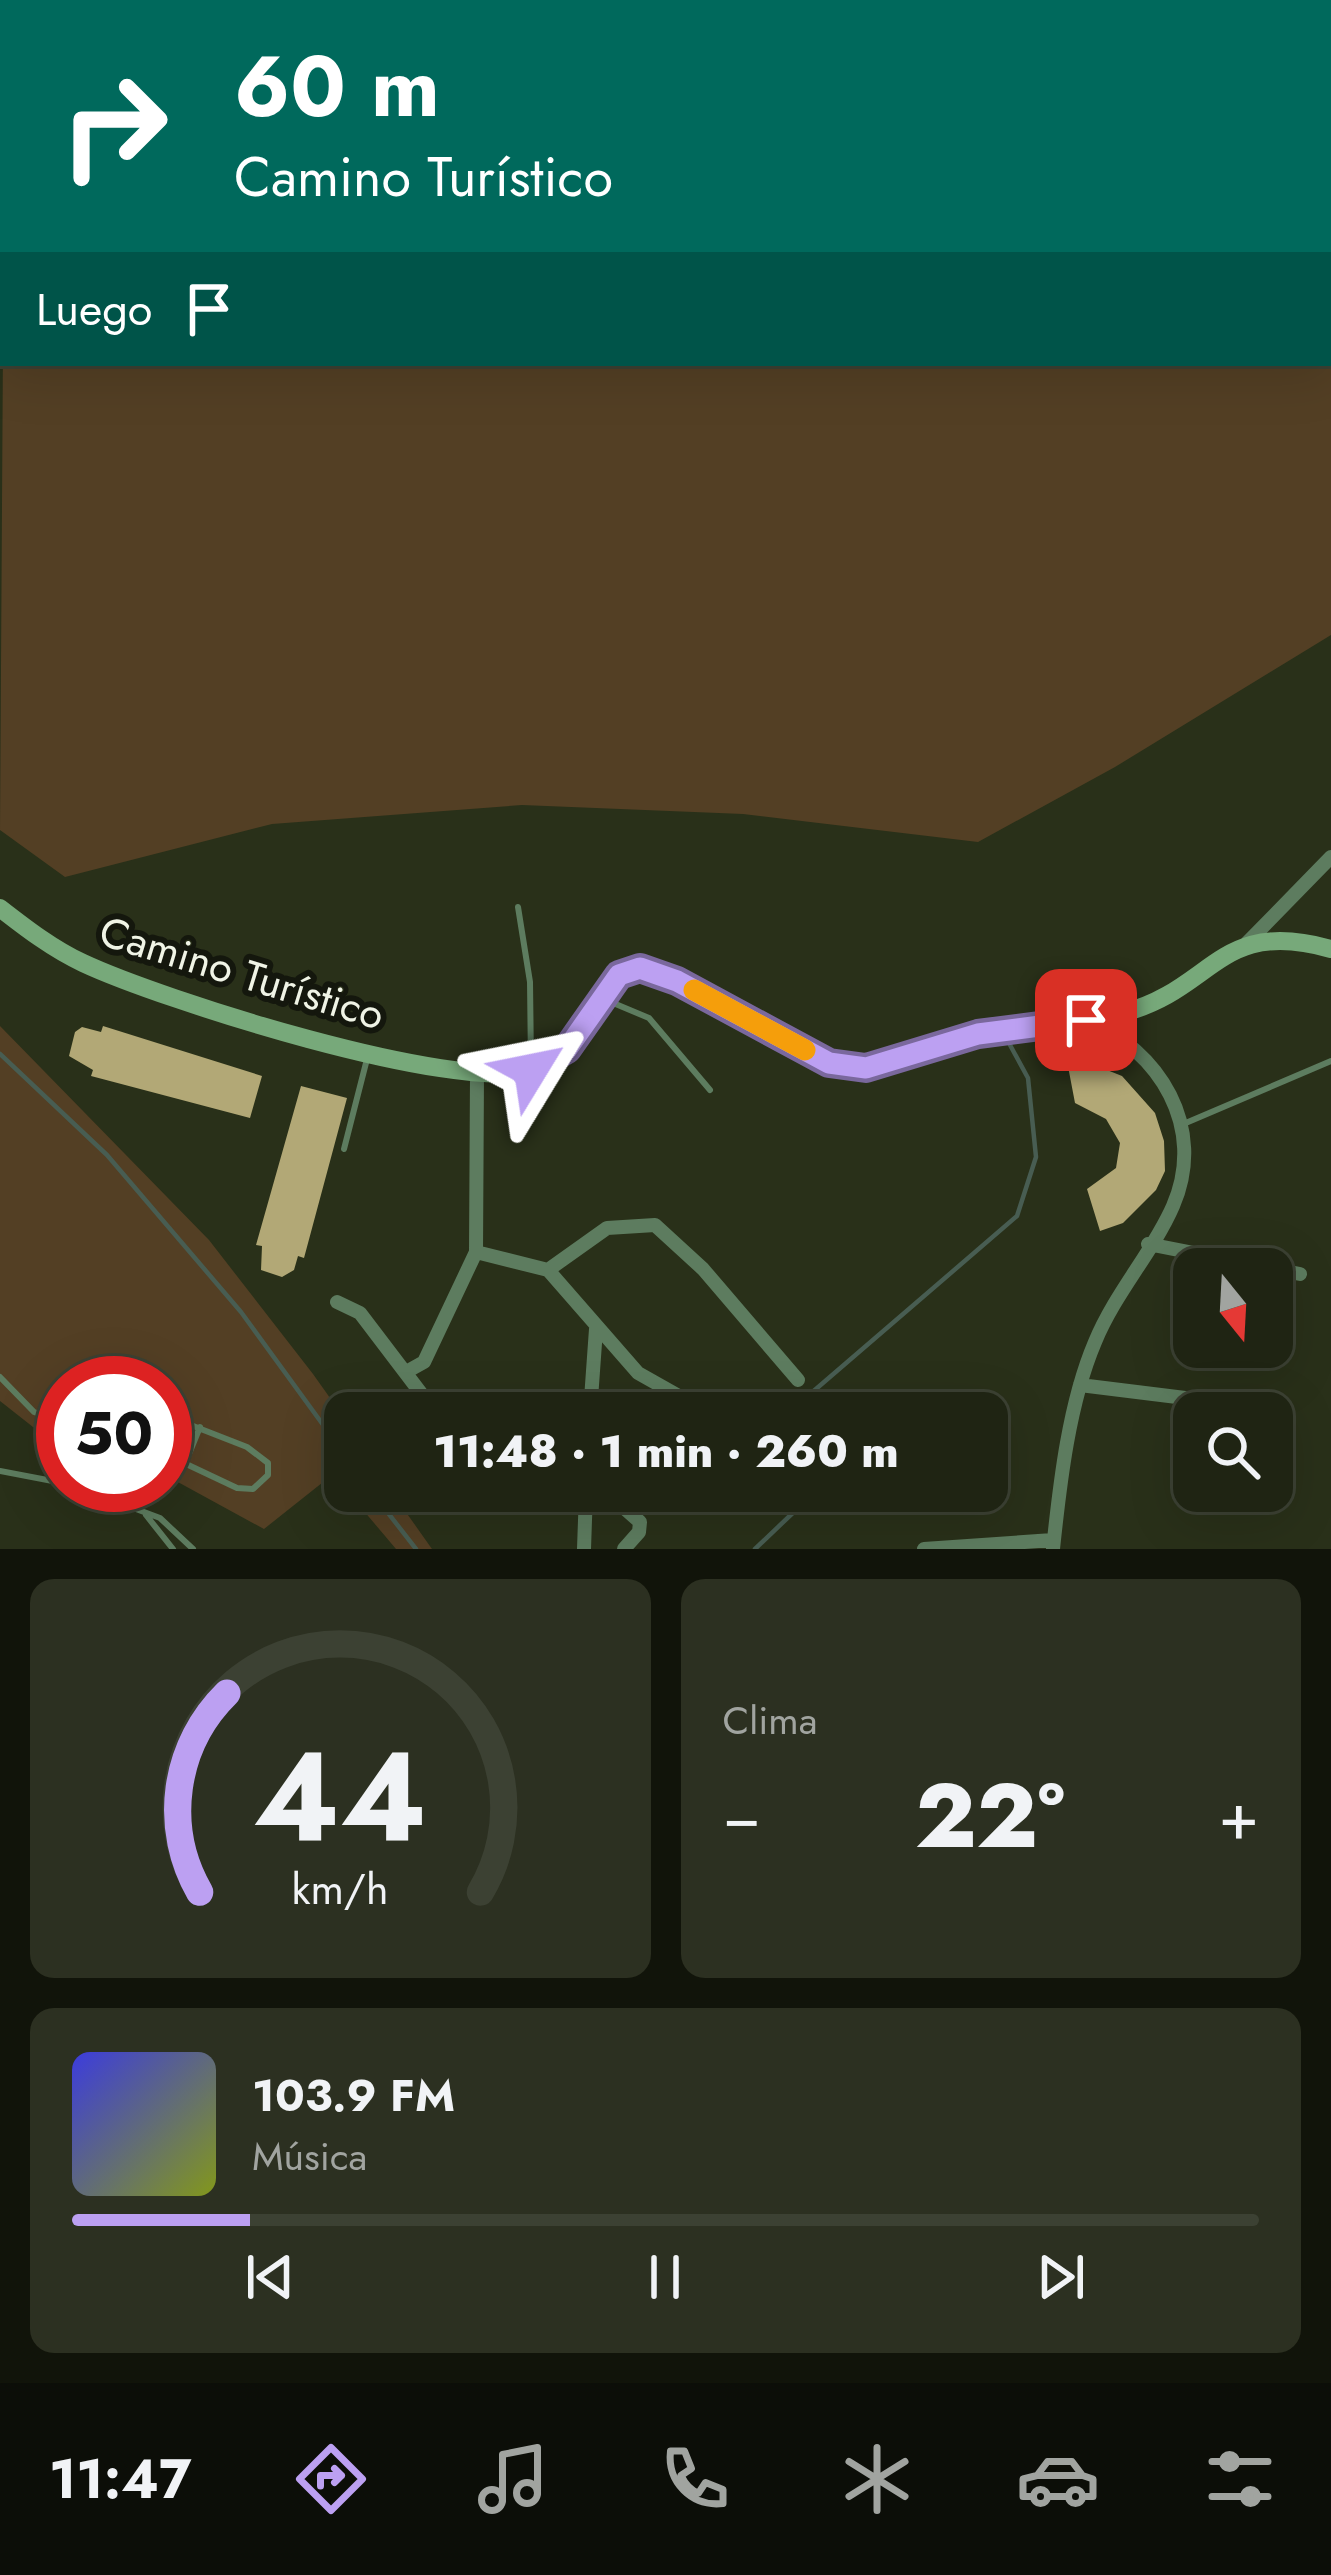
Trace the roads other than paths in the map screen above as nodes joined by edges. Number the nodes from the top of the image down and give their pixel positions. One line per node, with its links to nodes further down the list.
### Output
1 (1331, 856): 4 (street)
2 (518, 907): 12 (lane)
3 (0, 908): 10 (main road, Camino Turístico)
4 (1247, 943): 5 (main road); 7 (main road)
5 (1331, 949)
6 (603, 998): 8 (main road); 12 (main road); 14 (lane)
7 (1123, 1013): 8 (main road); 9 (street)
8 (1086, 1020): 9 (street)
9 (1116, 1034): 15 (street)
10 (368, 1052): 13 (main road, Camino Turístico); 16 (lane)
11 (1331, 1061): 15 (lane)
12 (531, 1070): 13 (main road, Camino Turístico)
13 (477, 1075): 18 (street)
14 (710, 1090)
15 (1181, 1125): 17 (street)
16 (344, 1149)
17 (1148, 1244): 20 (street); 26 (street)
18 (476, 1252): 19 (street); 23 (street)
19 (548, 1270): 22 (street); 25 (street)
20 (1300, 1274)
21 (337, 1302): 23 (street)
22 (596, 1329): 28 (street); 29 (street)
23 (406, 1372): 27 (street)
24 (0, 1377): 31 (lane)
25 (798, 1380)
26 (1080, 1385): 30 (street); 41 (street)
27 (421, 1392)
28 (592, 1392)
29 (672, 1392)
30 (1173, 1397)
31 (36, 1413)
32 (192, 1424): 33 (lane)
33 (200, 1427): 34 (lane); 35 (lane)
34 (192, 1446)
35 (192, 1464)
36 (0, 1471): 37 (lane)
37 (36, 1478)
38 (144, 1512): 43 (lane); 44 (lane)
39 (585, 1512): 45 (street)
40 (628, 1512): 46 (street)
41 (1053, 1545): 42 (street)
42 (950, 1548): 47 (street)
43 (173, 1549)
44 (193, 1549)
45 (584, 1549)
46 (624, 1549)
47 (924, 1549)

